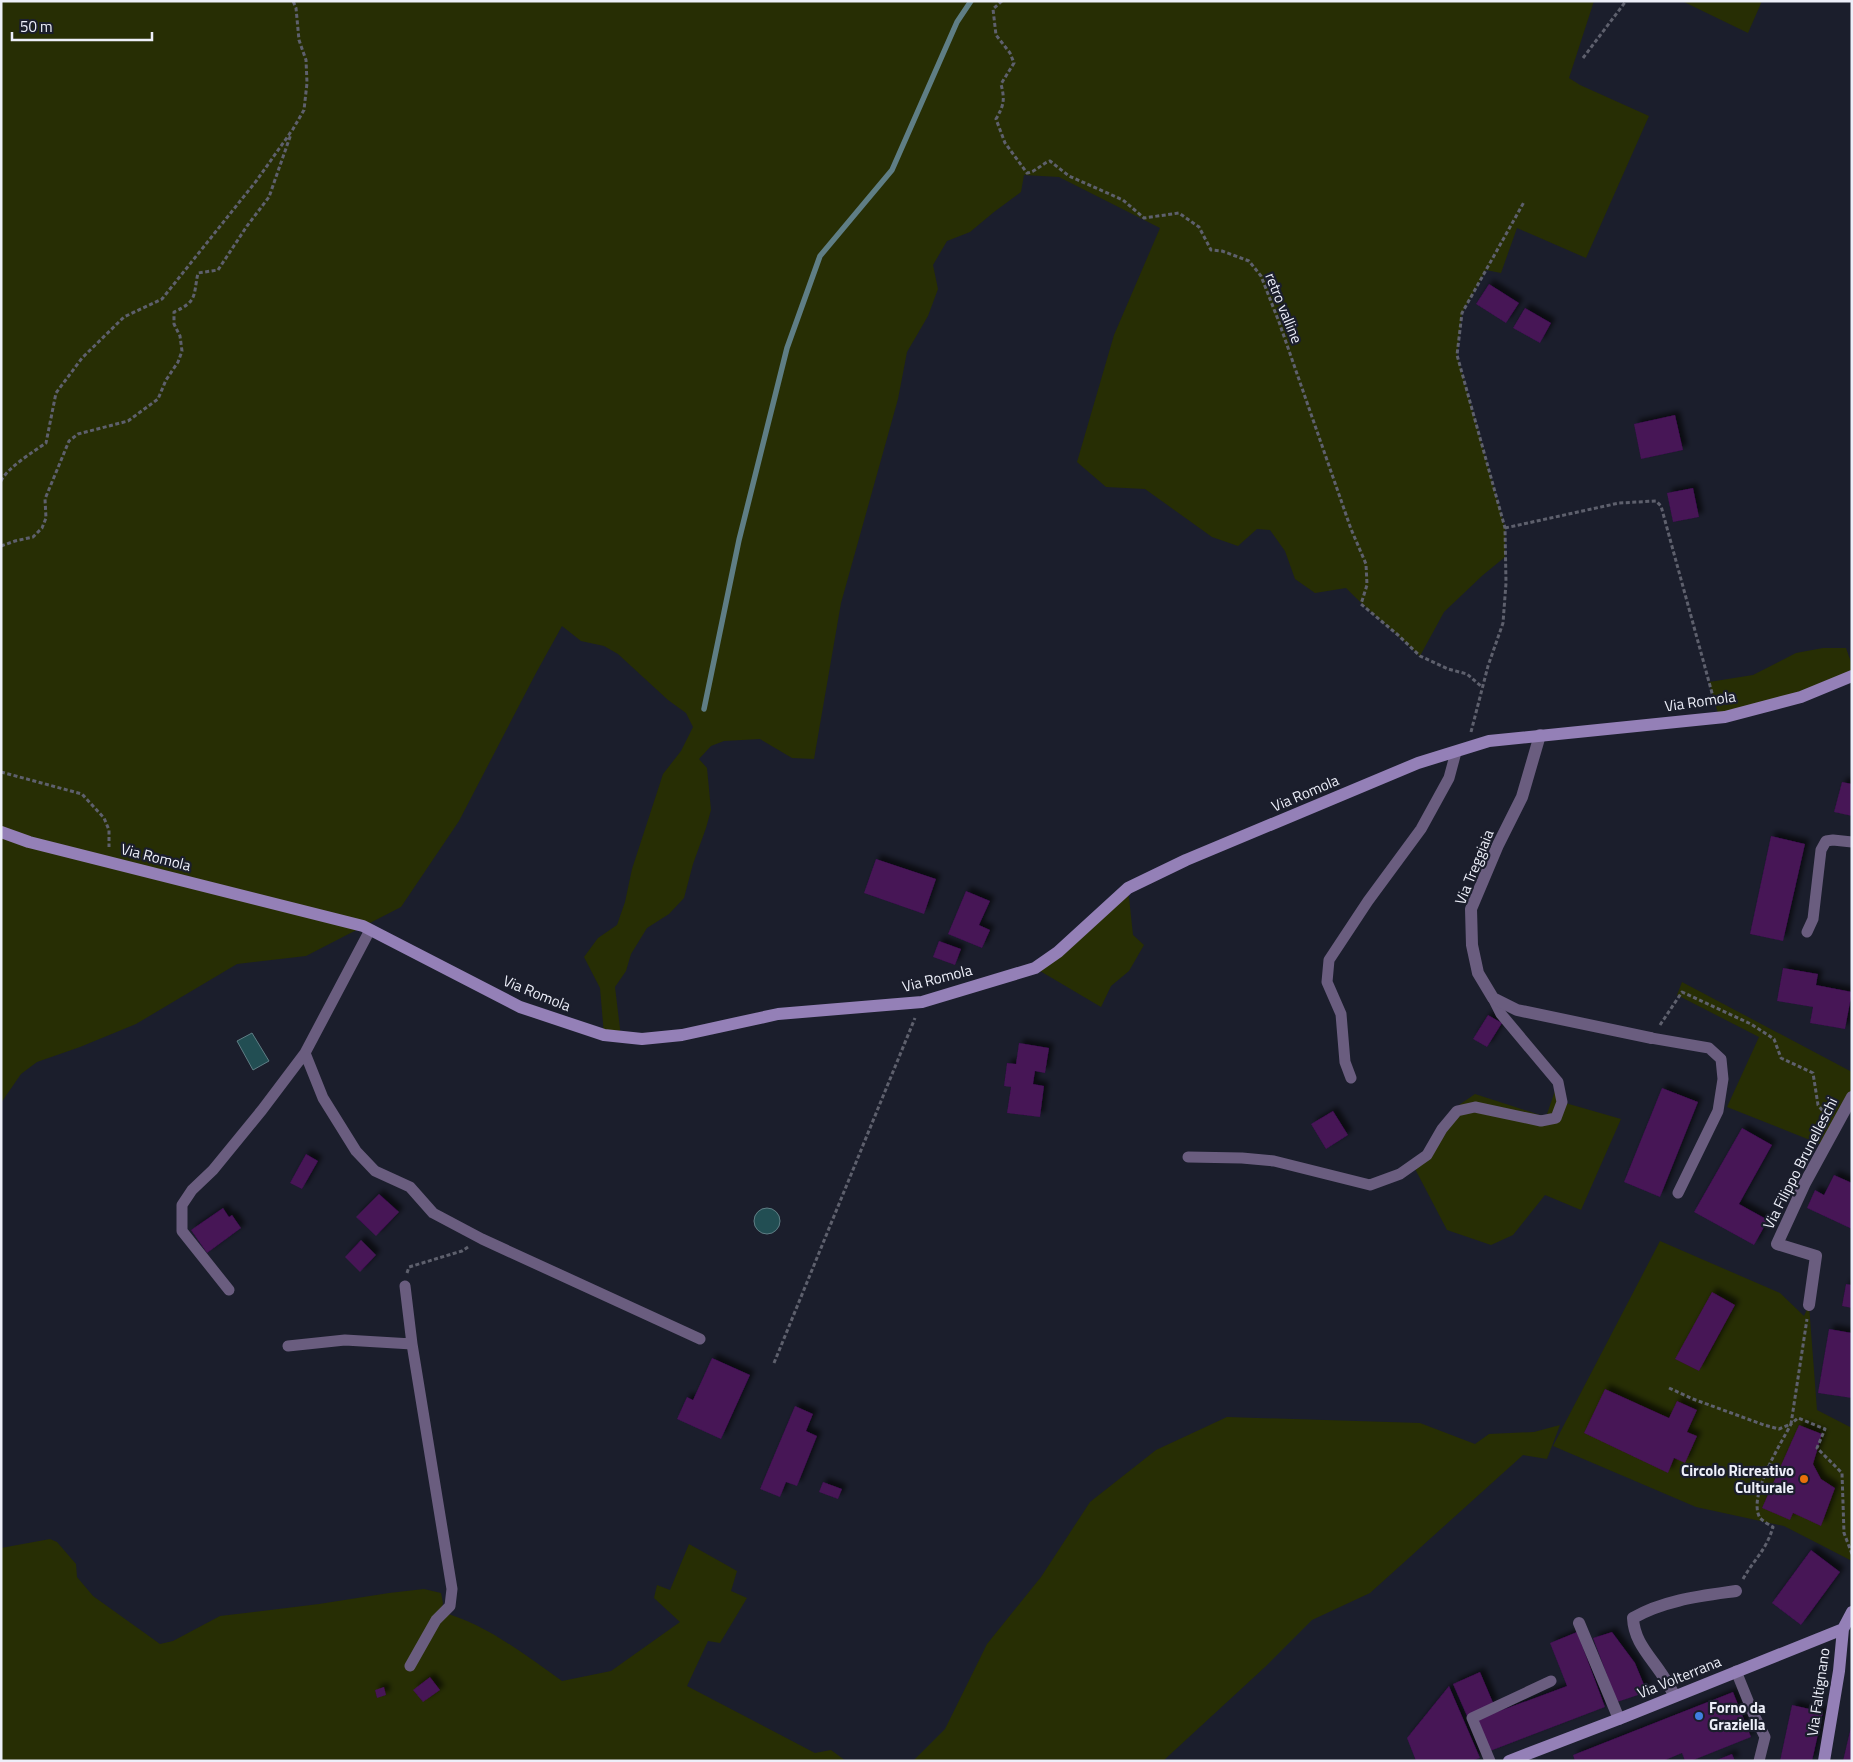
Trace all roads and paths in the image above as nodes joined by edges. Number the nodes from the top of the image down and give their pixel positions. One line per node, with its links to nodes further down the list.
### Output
1 (293, 1): 5 (path)
2 (1002, 1): 11 (path, retro valline)
3 (1626, 1): 4 (path)
4 (1583, 58)
5 (293, 129): 7 (path); 9 (path)
6 (1524, 202): 8 (path)
7 (1, 481)
8 (1505, 528): 11 (path); 12 (path)
9 (1, 546)
10 (1852, 676): 12 (street, Via Romola)
11 (1482, 687): 14 (path)
12 (1719, 717): 13 (street, Via Romola)
13 (1540, 735): 14 (street, Via Romola); 22 (street, Via Treggiaia)
14 (1470, 747): 15 (street, Via Romola)
15 (1456, 752): 23 (street, Via Romola); 26 (lane)
16 (1, 772): 19 (path)
17 (1, 832): 19 (street, Via Romola)
18 (1852, 842): 21 (lane)
19 (110, 862): 20 (street, Via Romola)
20 (370, 930): 23 (street, Via Romola); 25 (lane)
21 (1806, 932)
22 (1493, 998): 24 (street); 29 (lane)
23 (922, 1002): 38 (path)
24 (1651, 1038): 28 (path); 30 (lane)
25 (305, 1053): 31 (lane); 33 (lane)
26 (1351, 1078)
27 (1852, 1097): 28 (street, Via Filippo Brunelleschi)
28 (1836, 1126): 34 (street, Via Filippo Brunelleschi)
29 (1188, 1157)
30 (1678, 1194)
31 (482, 1239): 32 (path); 35 (lane)
32 (405, 1286): 36 (lane)
33 (228, 1290)
34 (1809, 1305): 40 (path)
35 (700, 1339)
36 (412, 1344): 37 (lane); 46 (lane)
37 (288, 1346)
38 (774, 1363)
39 (1669, 1388): 40 (path)
40 (1791, 1424): 41 (path); 42 (path)
41 (1852, 1554)
42 (1736, 1591): 49 (street)
43 (1852, 1612): 45 (street)
44 (1579, 1623): 50 (street)
45 (1847, 1630): 47 (street, Via Volterrana); 54 (street, Via Faltignano)
46 (410, 1666)
47 (1736, 1671): 49 (street, Via Volterrana); 53 (lane)
48 (1551, 1681): 51 (lane)
49 (1675, 1696): 50 (street, Via Volterrana)
50 (1619, 1719): 52 (street, Via Volterrana)
51 (1490, 1761)
52 (1509, 1761)
53 (1759, 1761)
54 (1824, 1761)

